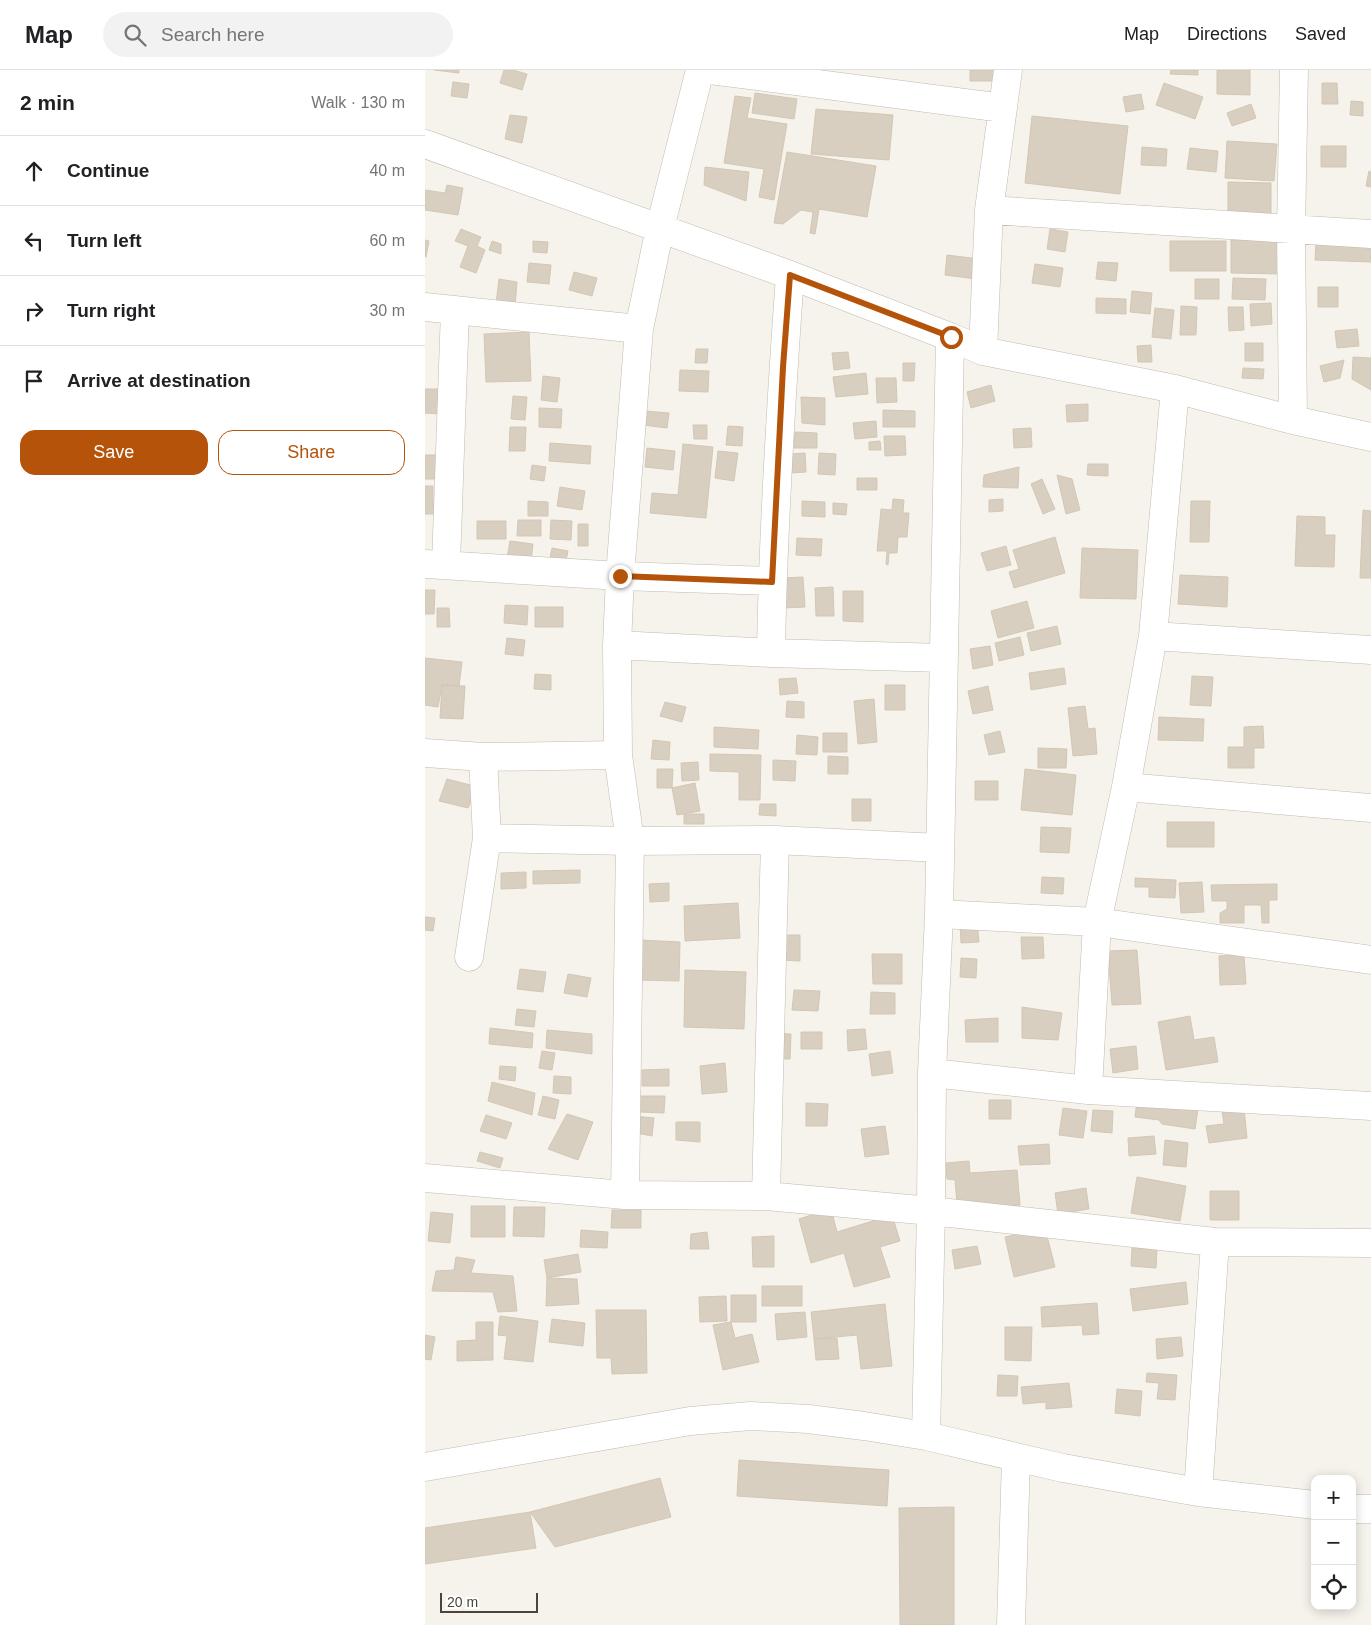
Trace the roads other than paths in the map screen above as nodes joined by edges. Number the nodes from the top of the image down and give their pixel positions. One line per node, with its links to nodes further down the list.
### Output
1 (700, 70): 8 (street)
2 (710, 70): 5 (street)
3 (1008, 70): 5 (street)
4 (1294, 70): 9 (street)
5 (1003, 108): 7 (street)
6 (425, 144): 8 (street)
7 (989, 210): 9 (street); 16 (street)
8 (660, 228): 11 (street); 14 (street)
9 (1291, 230): 10 (street); 18 (street)
10 (1371, 234)
11 (790, 275): 15 (street); 22 (street)
12 (425, 307): 13 (street)
13 (455, 310): 14 (street); 20 (street)
14 (639, 329): 21 (street)
15 (951, 337): 16 (street); 27 (street)
16 (983, 351): 17 (street)
17 (1175, 389): 18 (street); 23 (street)
18 (1293, 420): 19 (street)
19 (1371, 437)
20 (435, 564): 21 (street)
21 (620, 576): 22 (street); 24 (street)
22 (772, 582): 26 (street)
23 (1153, 636): 25 (street); 31 (street)
24 (617, 645): 26 (street); 29 (street)
25 (1371, 650)
26 (771, 652): 27 (street)
27 (943, 658): 36 (street)
28 (425, 753): 30 (street)
29 (618, 755): 30 (street); 35 (street)
30 (483, 756): 33 (street)
31 (1126, 787): 32 (street); 38 (street)
32 (1371, 808)
33 (487, 838): 35 (street); 39 (street)
34 (775, 840): 35 (street); 36 (street); 46 (street)
35 (630, 841): 45 (street)
36 (940, 848): 37 (street)
37 (939, 914): 38 (street); 41 (street)
38 (1097, 922): 40 (street); 42 (street)
39 (469, 957)
40 (1371, 960)
41 (933, 1073): 42 (street); 47 (street)
42 (1087, 1090): 43 (street)
43 (1371, 1106)
44 (425, 1178): 45 (street)
45 (625, 1195): 46 (street)
46 (766, 1196): 47 (street)
47 (931, 1211): 48 (street); 50 (street)
48 (1215, 1242): 49 (street); 53 (street)
49 (1371, 1243)
50 (926, 1436): 51 (street); 52 (street)
51 (1016, 1458): 53 (street); 57 (street)
52 (425, 1467)
53 (1198, 1492): 54 (street)
54 (1311, 1505)
55 (1356, 1509): 56 (street)
56 (1371, 1509)
57 (1011, 1625)

